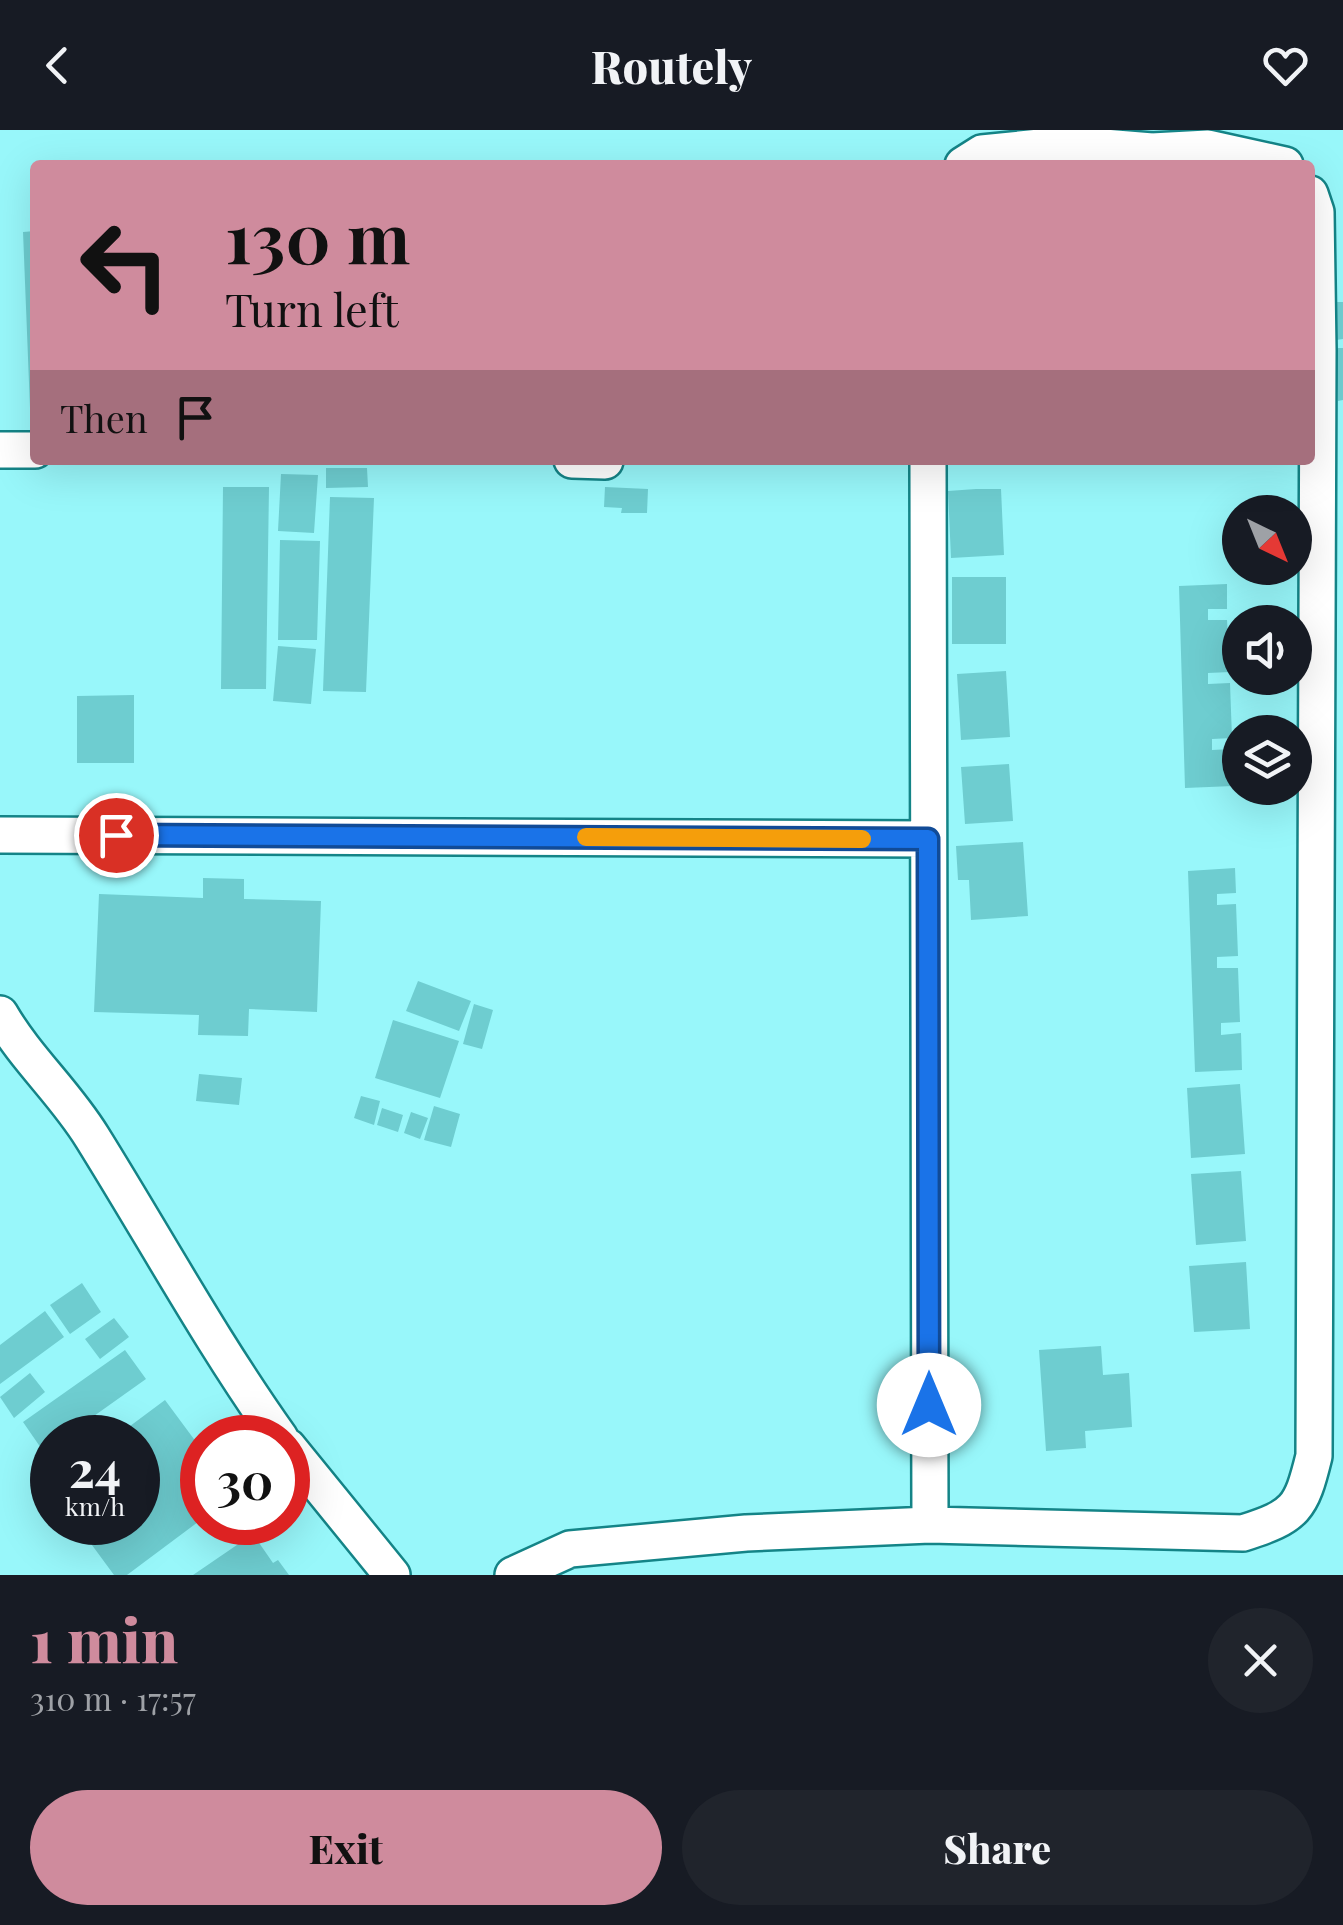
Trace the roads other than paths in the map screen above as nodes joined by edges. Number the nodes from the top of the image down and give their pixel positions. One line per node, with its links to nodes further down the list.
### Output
1 (972, 160): 2 (street)
2 (1262, 160)
3 (1315, 209): 12 (street)
4 (0, 450): 5 (street)
5 (30, 450)
6 (928, 465): 8 (street)
7 (0, 834): 8 (street)
8 (928, 839): 12 (street)
9 (0, 1014): 10 (street)
10 (263, 1415)
11 (310, 1474): 13 (street)
12 (930, 1525): 14 (street)
13 (392, 1575)
14 (513, 1575)

